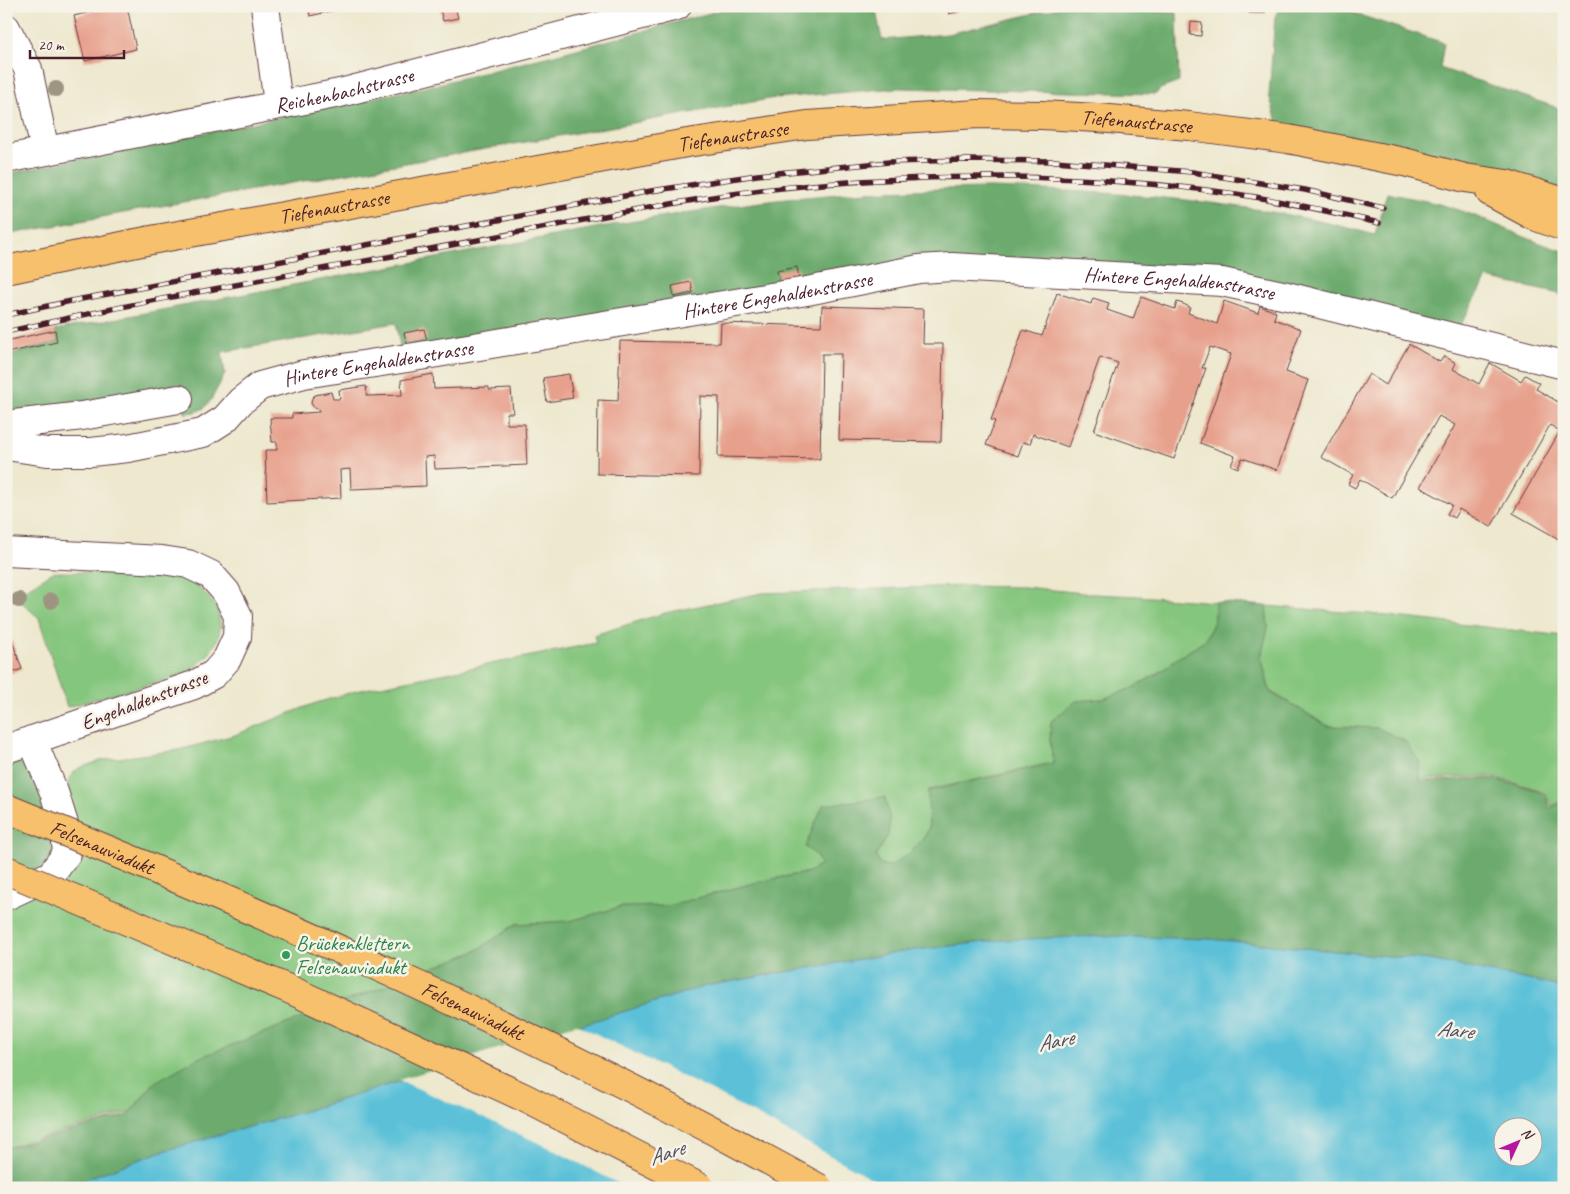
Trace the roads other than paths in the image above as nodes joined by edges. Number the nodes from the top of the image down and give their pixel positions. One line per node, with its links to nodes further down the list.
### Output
1 (265, 6): 4 (street)
2 (678, 6): 4 (street, Reichenbachstrasse)
3 (6, 28): 5 (street)
4 (278, 104): 5 (street, Reichenbachstrasse)
5 (45, 150): 6 (street, Reichenbachstrasse)
6 (6, 159)
7 (1465, 178): 8 (main road, Tiefenaustrasse); 9 (main road, Tiefenaustrasse); 10 (main road, Tiefenaustrasse)
8 (1564, 202)
9 (1564, 227)
10 (6, 270)
11 (1564, 365): 14 (street, Hintere Engehaldenstrasse)
12 (179, 400): 13 (street)
13 (6, 432)
14 (6, 446)
15 (10, 559): 16 (street, Engehaldenstrasse)
16 (19, 744): 19 (street)
17 (6, 808): 21 (main road, Felsenauviadukt, bridge)
18 (6, 870): 20 (main road, bridge)
19 (6, 896)
20 (701, 1188)
21 (819, 1188)

